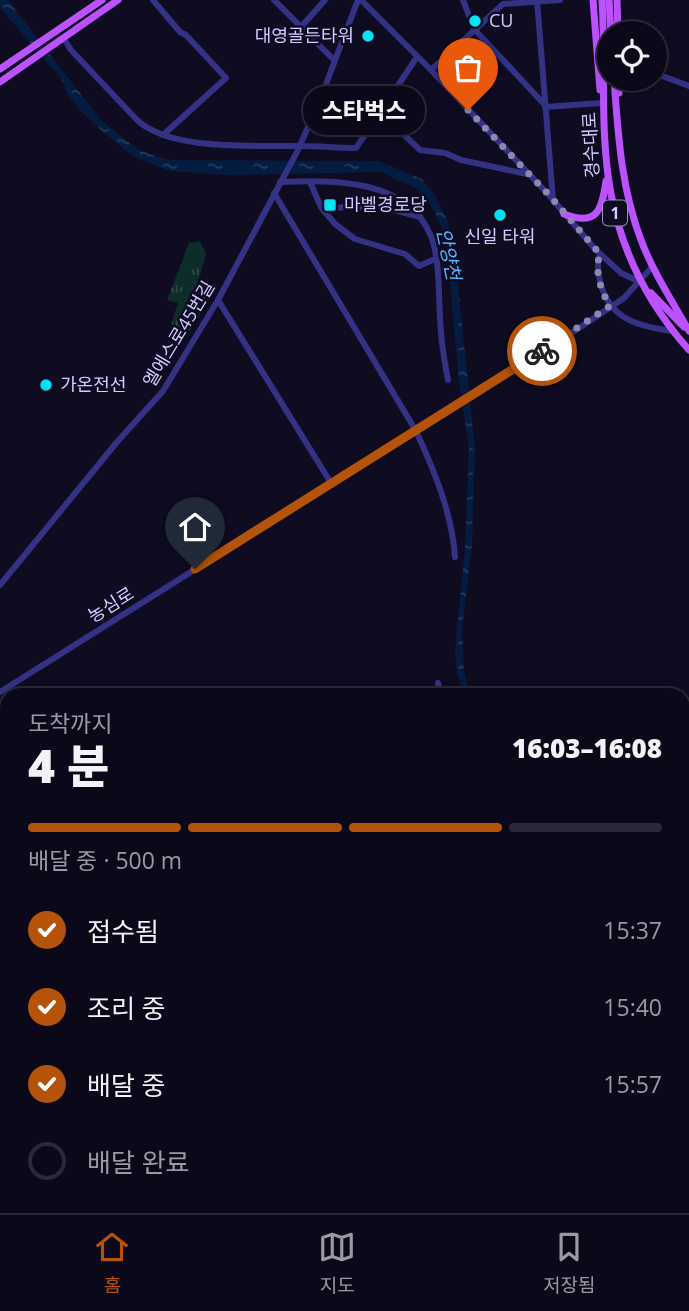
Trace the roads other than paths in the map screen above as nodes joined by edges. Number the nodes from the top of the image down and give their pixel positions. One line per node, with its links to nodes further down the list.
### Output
1 (101, 0): 21 (main road)
2 (119, 0): 18 (main road)
3 (153, 0): 31 (street)
4 (274, 0): 16 (street)
5 (325, 0): 16 (street)
6 (360, 0): 19 (street); 20 (street)
7 (463, 0): 17 (street)
8 (560, 0): 13 (street)
9 (593, 0): 28 (main road)
10 (602, 0): 33 (main road, 경수대로 / 1)
11 (609, 0): 14 (main road)
12 (617, 0): 15 (main road)
13 (537, 1): 17 (street); 29 (street)
14 (610, 21)
15 (618, 21)
16 (301, 27): 20 (street)
17 (474, 29): 22 (street); 29 (street)
18 (62, 41): 24 (main road); 31 (street)
19 (417, 57): 22 (street); 30 (street)
20 (334, 60): 34 (street)
21 (0, 69)
22 (431, 69): 36 (street)
23 (667, 78): 25 (street)
24 (0, 82)
25 (689, 86)
26 (615, 91): 32 (main road, 경수대로 / 1)
27 (620, 91): 32 (main road)
28 (601, 103): 29 (street, 경수대로); 33 (main road)
29 (544, 106): 40 (street)
30 (376, 116): 34 (street); 36 (street)
31 (163, 135): 34 (street)
32 (618, 139): 46 (main road, 경수대로 / 1)
33 (605, 140): 35 (main road, 경수대로 / 1)
34 (299, 148): 37 (street, 엘에스로45번길)
35 (607, 170): 42 (main road); 47 (main road, 경수대로 / 1)
36 (528, 174): 40 (street)
37 (280, 181): 38 (street); 39 (street, 엘에스로45번길)
38 (310, 182): 41 (street); 43 (street)
39 (274, 192): 48 (street, 엘에스로45번길); 54 (street)
40 (553, 201): 42 (street)
41 (324, 211): 43 (street); 45 (street)
42 (564, 214): 44 (street)
43 (420, 217): 45 (street)
44 (600, 254): 47 (street); 49 (street)
45 (435, 259): 53 (street)
46 (652, 267): 47 (street); 51 (main road, 경수대로 / 1)
47 (640, 282): 49 (street); 50 (main road, 경수대로 / 1); 51 (main road, 경수대로)
48 (218, 300): 55 (street); 57 (street, 엘에스로45번길)
49 (610, 306): 50 (street); 54 (street, 농심로)
50 (672, 331): 52 (main road, 경수대로 / 1)
51 (689, 332)
52 (689, 351)
53 (448, 380)
54 (416, 430): 55 (street, 농심로); 56 (street)
55 (331, 483): 59 (street, 농심로)
56 (455, 557)
57 (0, 585)
58 (438, 683): 60 (street)
59 (6, 688)
60 (439, 688)

